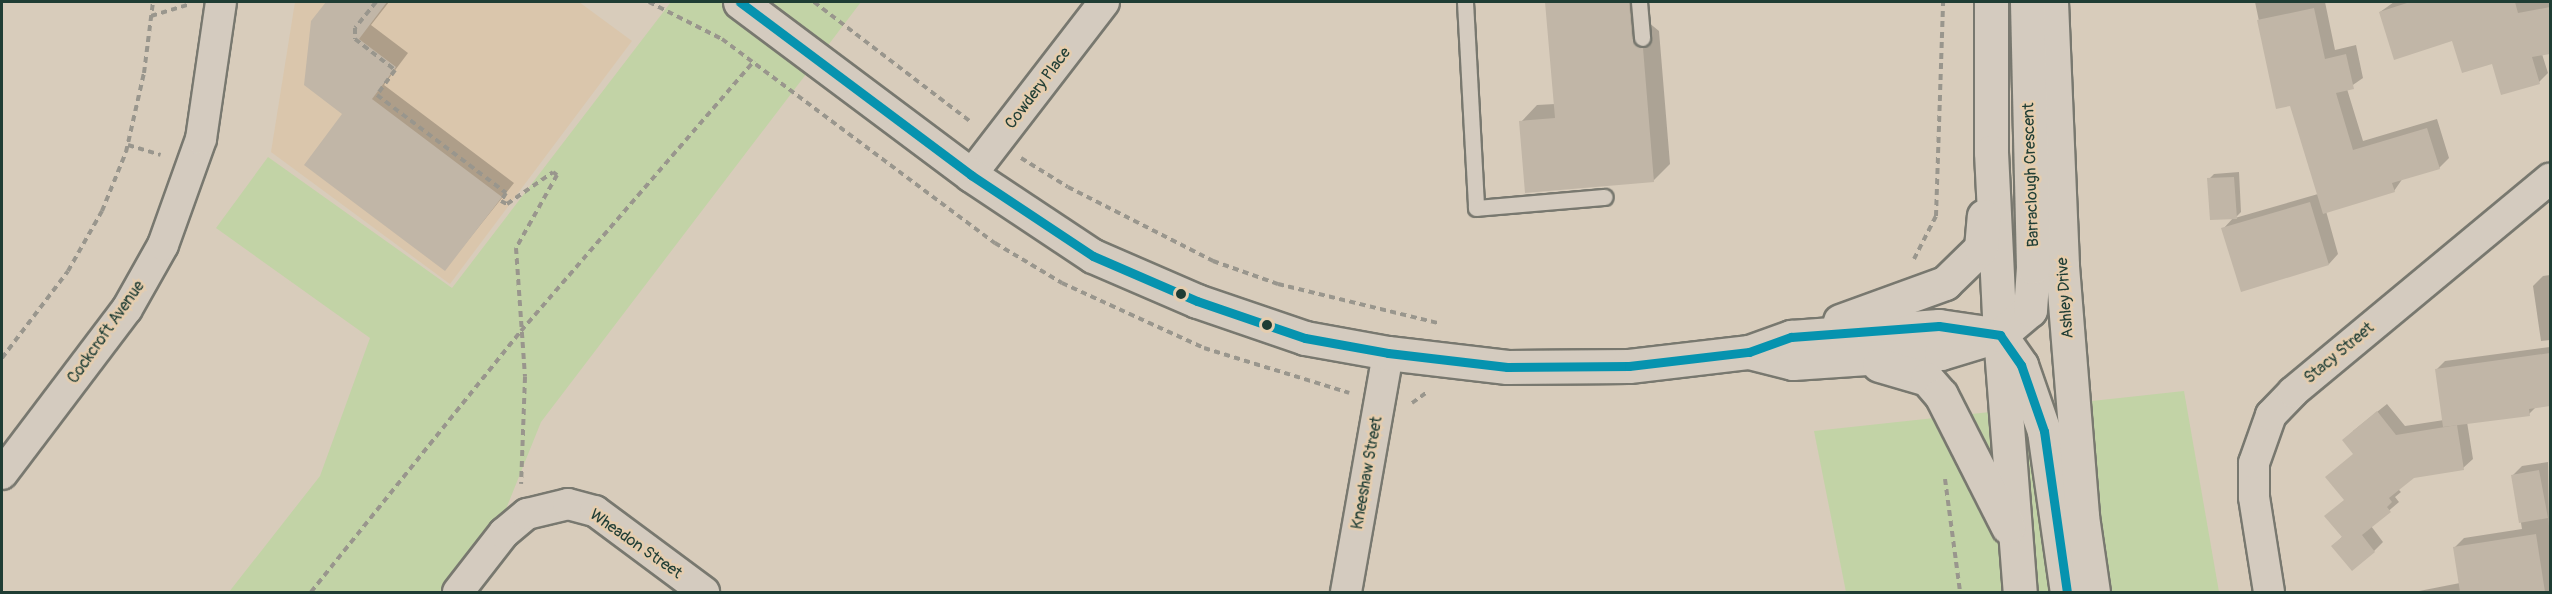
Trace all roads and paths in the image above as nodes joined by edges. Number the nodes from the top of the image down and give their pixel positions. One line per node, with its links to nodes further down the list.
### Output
1 (153, 2): 15 (path)
2 (221, 2): 37 (street, Cockcroft Avenue)
3 (376, 2): 27 (path)
4 (649, 2): 17 (path)
5 (740, 2): 22 (street, Barraclough Crescent)
6 (814, 2): 19 (path)
7 (1104, 2): 22 (street, Cowdery Place)
8 (1465, 2): 24 (lane)
9 (1639, 2): 16 (lane)
10 (1943, 2): 25 (path)
11 (1991, 2): 20 (street)
12 (2027, 2): 28 (street, Barraclough Crescent)
13 (2051, 2): 48 (street, Ashley Drive)
14 (190, 4): 15 (path)
15 (152, 16): 33 (path)
16 (1642, 38)
17 (753, 62): 18 (path); 27 (path)
18 (764, 70)
19 (979, 128)
20 (1991, 152): 28 (street); 29 (street)
21 (1016, 155): 26 (path)
22 (971, 175): 32 (street, Barraclough Crescent)
23 (2550, 179): 49 (street, Stacy Street)
24 (1605, 197)
25 (1909, 266)
26 (1440, 323)
27 (522, 331): 39 (path); 41 (path)
28 (2000, 335): 29 (street, Barraclough Crescent); 34 (street, Barraclough Crescent); 40 (street); 47 (street)
29 (1791, 337): 31 (street, Barraclough Crescent)
30 (1204, 348): 36 (path)
31 (1749, 352): 32 (street, Barraclough Crescent); 34 (street, Barraclough Crescent)
32 (1388, 353): 36 (street, Kneeshaw Street)
33 (2, 358)
34 (1845, 360): 40 (street)
35 (1431, 391): 36 (path)
36 (1379, 402): 44 (street, Kneeshaw Street)
37 (2, 474)
38 (1944, 475): 45 (path)
39 (527, 514): 42 (street, Wheadon Street); 43 (street, Wheadon Street)
40 (2014, 539): 46 (street)
41 (311, 592)
42 (458, 592)
43 (704, 592)
44 (1346, 592)
45 (1960, 592)
46 (2020, 592)
47 (2067, 592)
48 (2093, 592)
49 (2270, 592)

